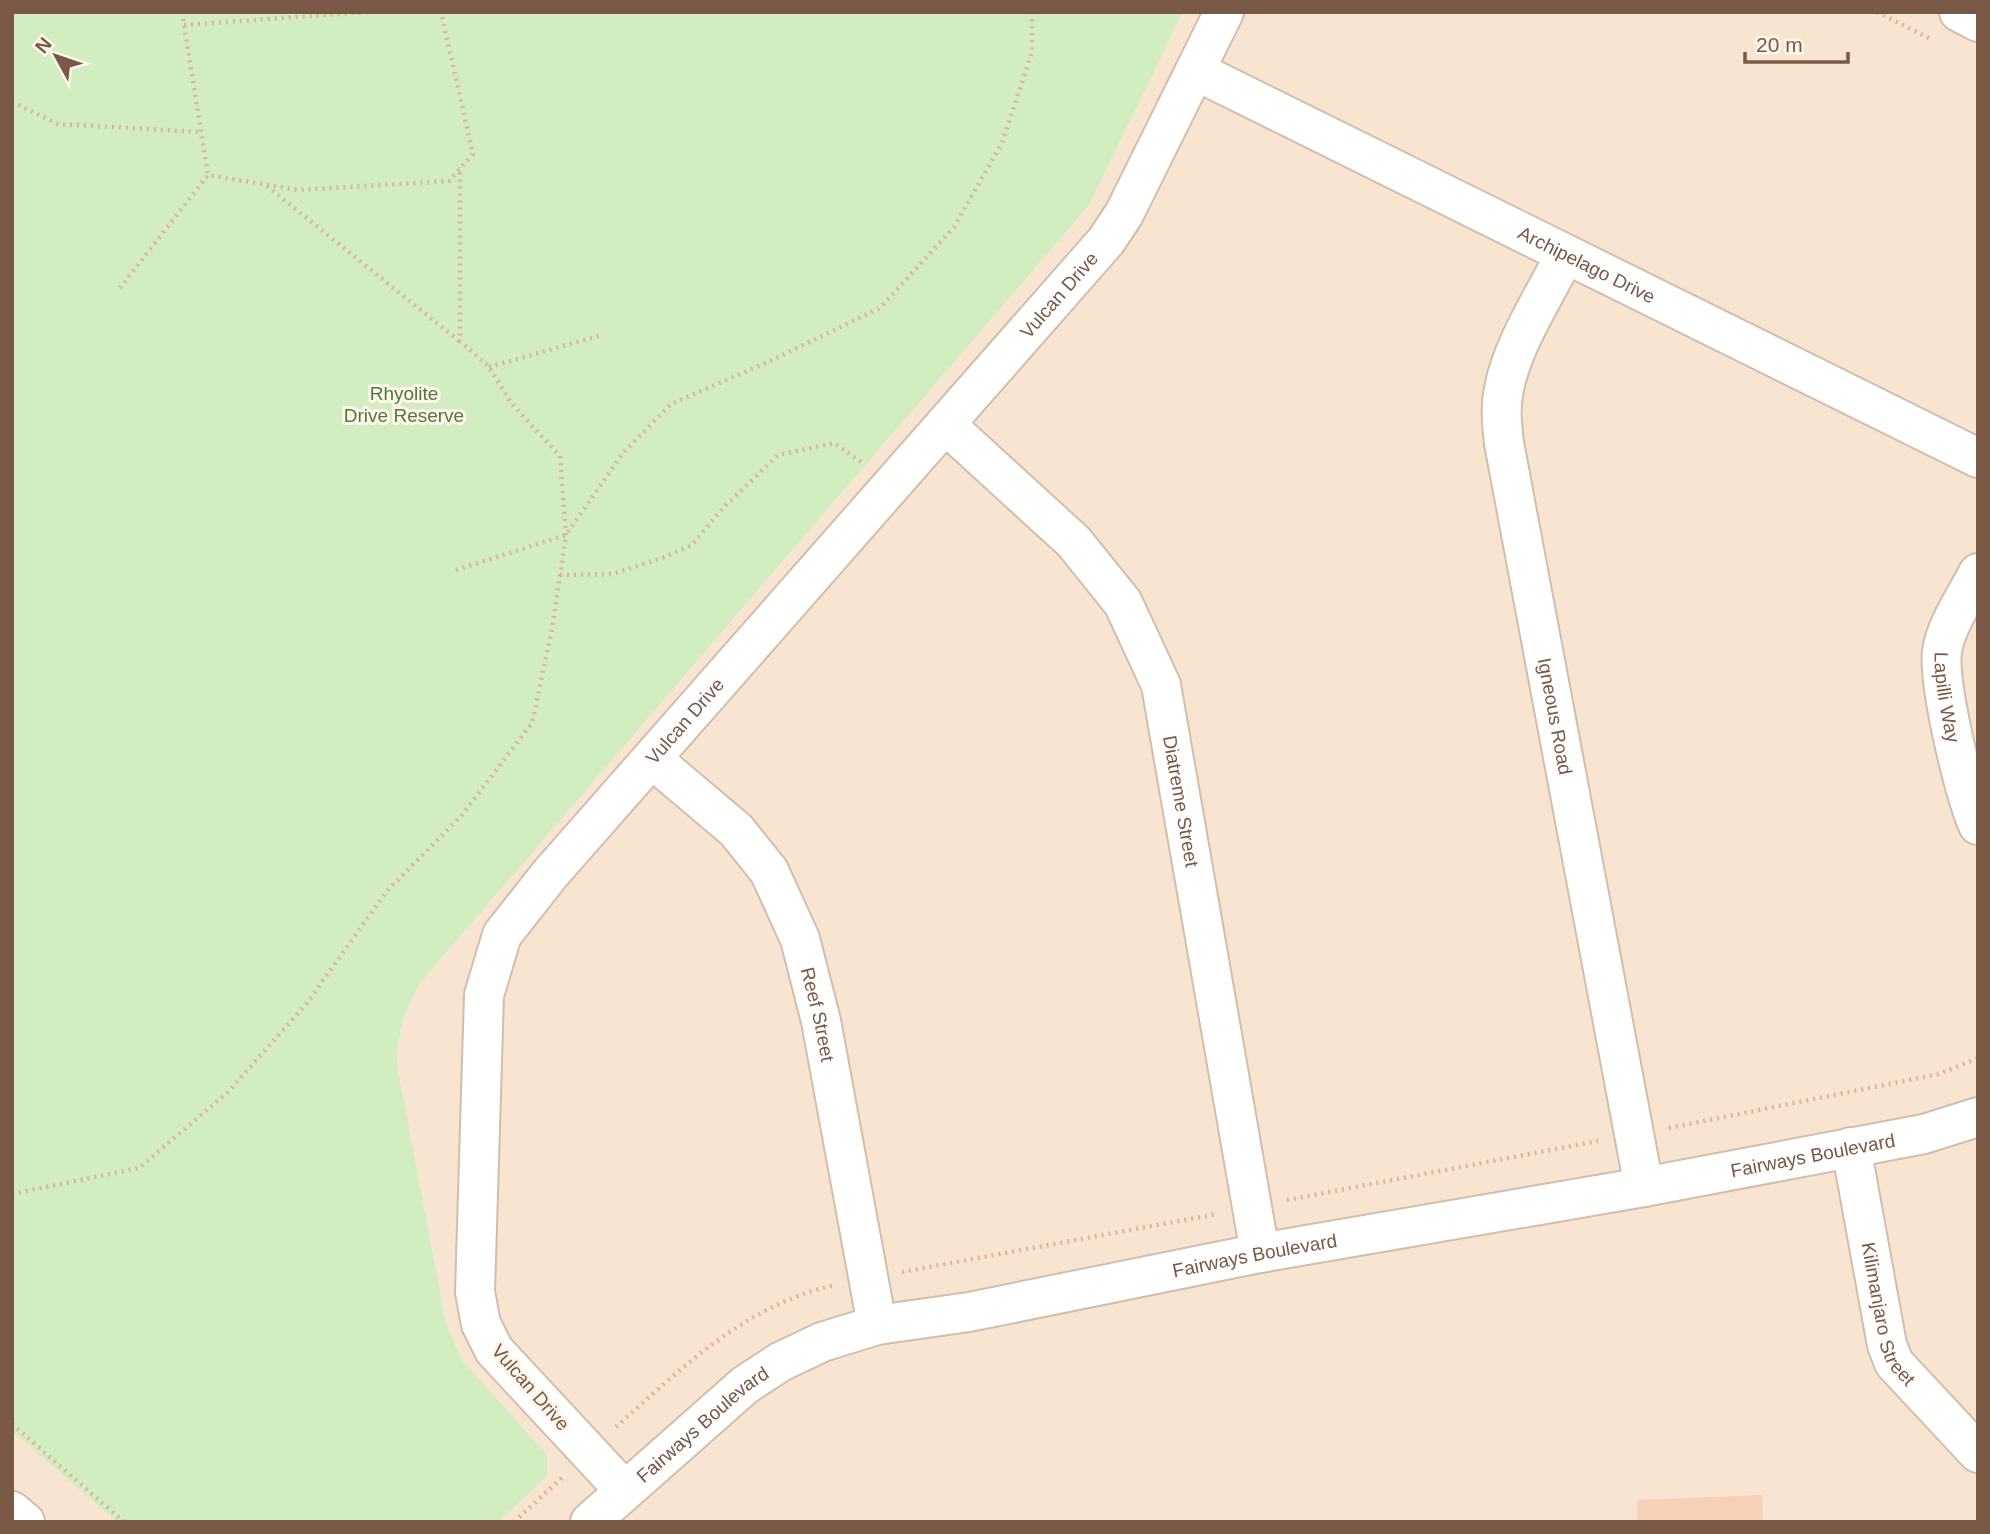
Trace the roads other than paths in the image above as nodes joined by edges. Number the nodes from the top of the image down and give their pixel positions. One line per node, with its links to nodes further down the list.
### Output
1 (1224, 12): 4 (street, Vulcan Drive)
2 (1978, 22): 3 (street)
3 (1951, 29)
4 (1196, 71): 5 (street, Archipelago Drive); 6 (street, Vulcan Drive)
5 (1565, 255): 7 (street, Archipelago Drive); 13 (street, Igneous Road)
6 (947, 425): 9 (street, Vulcan Drive); 14 (street, Diatreme Street)
7 (1978, 458)
8 (1978, 573): 10 (street, Lapilli Way)
9 (652, 759): 15 (street, Reef Street); 17 (street, Vulcan Drive)
10 (1978, 824)
11 (1978, 1117): 12 (street, Fairways Boulevard)
12 (1852, 1147): 13 (street, Fairways Boulevard); 16 (street, Kilimanjaro Street)
13 (1643, 1187): 14 (street, Fairways Boulevard)
14 (1260, 1253): 15 (street, Fairways Boulevard)
15 (877, 1325): 17 (street, Fairways Boulevard)
16 (1978, 1454)
17 (624, 1490): 20 (street, Fairways Boulevard)
18 (12, 1511): 19 (street)
19 (25, 1522)
20 (590, 1522)

